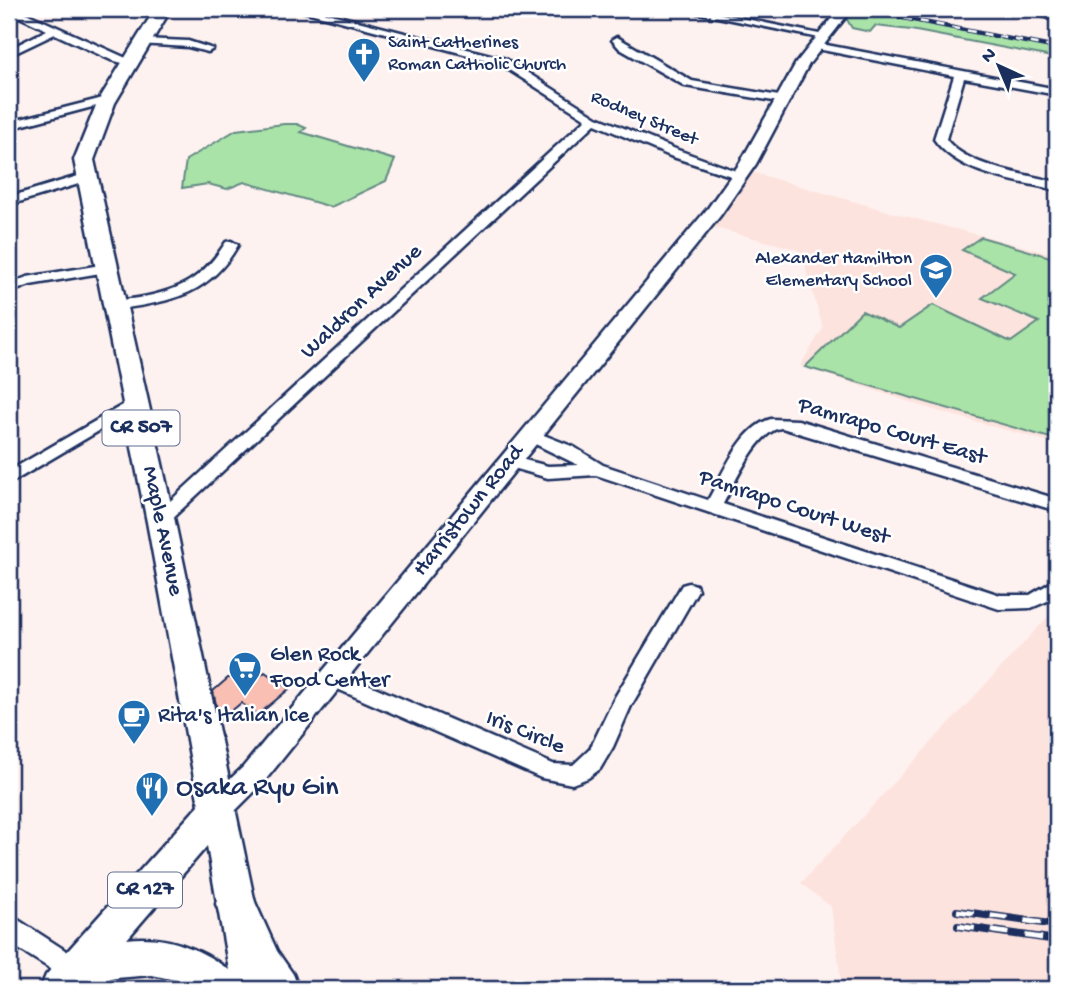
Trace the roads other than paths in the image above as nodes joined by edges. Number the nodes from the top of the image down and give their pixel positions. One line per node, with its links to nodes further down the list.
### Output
1 (10, 9): 8 (street)
2 (163, 9): 12 (main road, Maple Avenue / CR 507)
3 (300, 9): 18 (street, Rodney Street)
4 (683, 9): 10 (street)
5 (846, 9): 10 (street, Harristown Road / CR 127)
6 (1023, 9): 7 (street)
7 (1057, 17)
8 (55, 30): 12 (street); 13 (street)
9 (617, 40): 17 (street)
10 (820, 41): 14 (street); 17 (street, Harristown Road / CR 127)
11 (208, 50): 12 (street)
12 (136, 52): 16 (main road, Maple Avenue / CR 507)
13 (9, 53)
14 (960, 73): 15 (street); 22 (street)
15 (1057, 92)
16 (111, 99): 19 (street); 21 (main road, Maple Avenue / CR 507)
17 (785, 100): 20 (street, Harristown Road / CR 127)
18 (593, 119): 20 (street, Rodney Street); 35 (street, Waldron Avenue)
19 (9, 126)
20 (741, 175): 29 (street, Harristown Road / CR 127)
21 (88, 177): 23 (street); 25 (main road, Maple Avenue / CR 507)
22 (1057, 186)
23 (9, 201)
24 (231, 246): 27 (street)
25 (107, 268): 26 (street); 27 (main road, Maple Avenue / CR 507)
26 (9, 289)
27 (116, 306): 28 (main road, Maple Avenue / CR 507)
28 (135, 404): 32 (street); 35 (main road, Maple Avenue / CR 507)
29 (531, 435): 30 (street, Harristown Road / CR 127); 31 (street)
30 (509, 461): 31 (street, Pamrapo Court West); 38 (street, Harristown Road / CR 127)
31 (597, 469): 34 (street, Pamrapo Court West)
32 (9, 478)
33 (1057, 505): 34 (street, Pamrapo Court East)
34 (713, 508): 36 (street, Pamrapo Court West)
35 (161, 519): 39 (main road, Maple Avenue / CR 507)
36 (1057, 586)
37 (689, 590): 38 (street, Iris Circle)
38 (333, 678): 39 (street, Harristown Road / CR 127)
39 (216, 811): 40 (main road, Maple Avenue / CR 507); 42 (main road, Harristown Road / CR 127)
40 (236, 904): 44 (main road, Maple Avenue / CR 507); 45 (highway)
41 (9, 925): 42 (street)
42 (68, 980): 43 (main road)
43 (222, 989)
44 (253, 989)
45 (278, 989)

